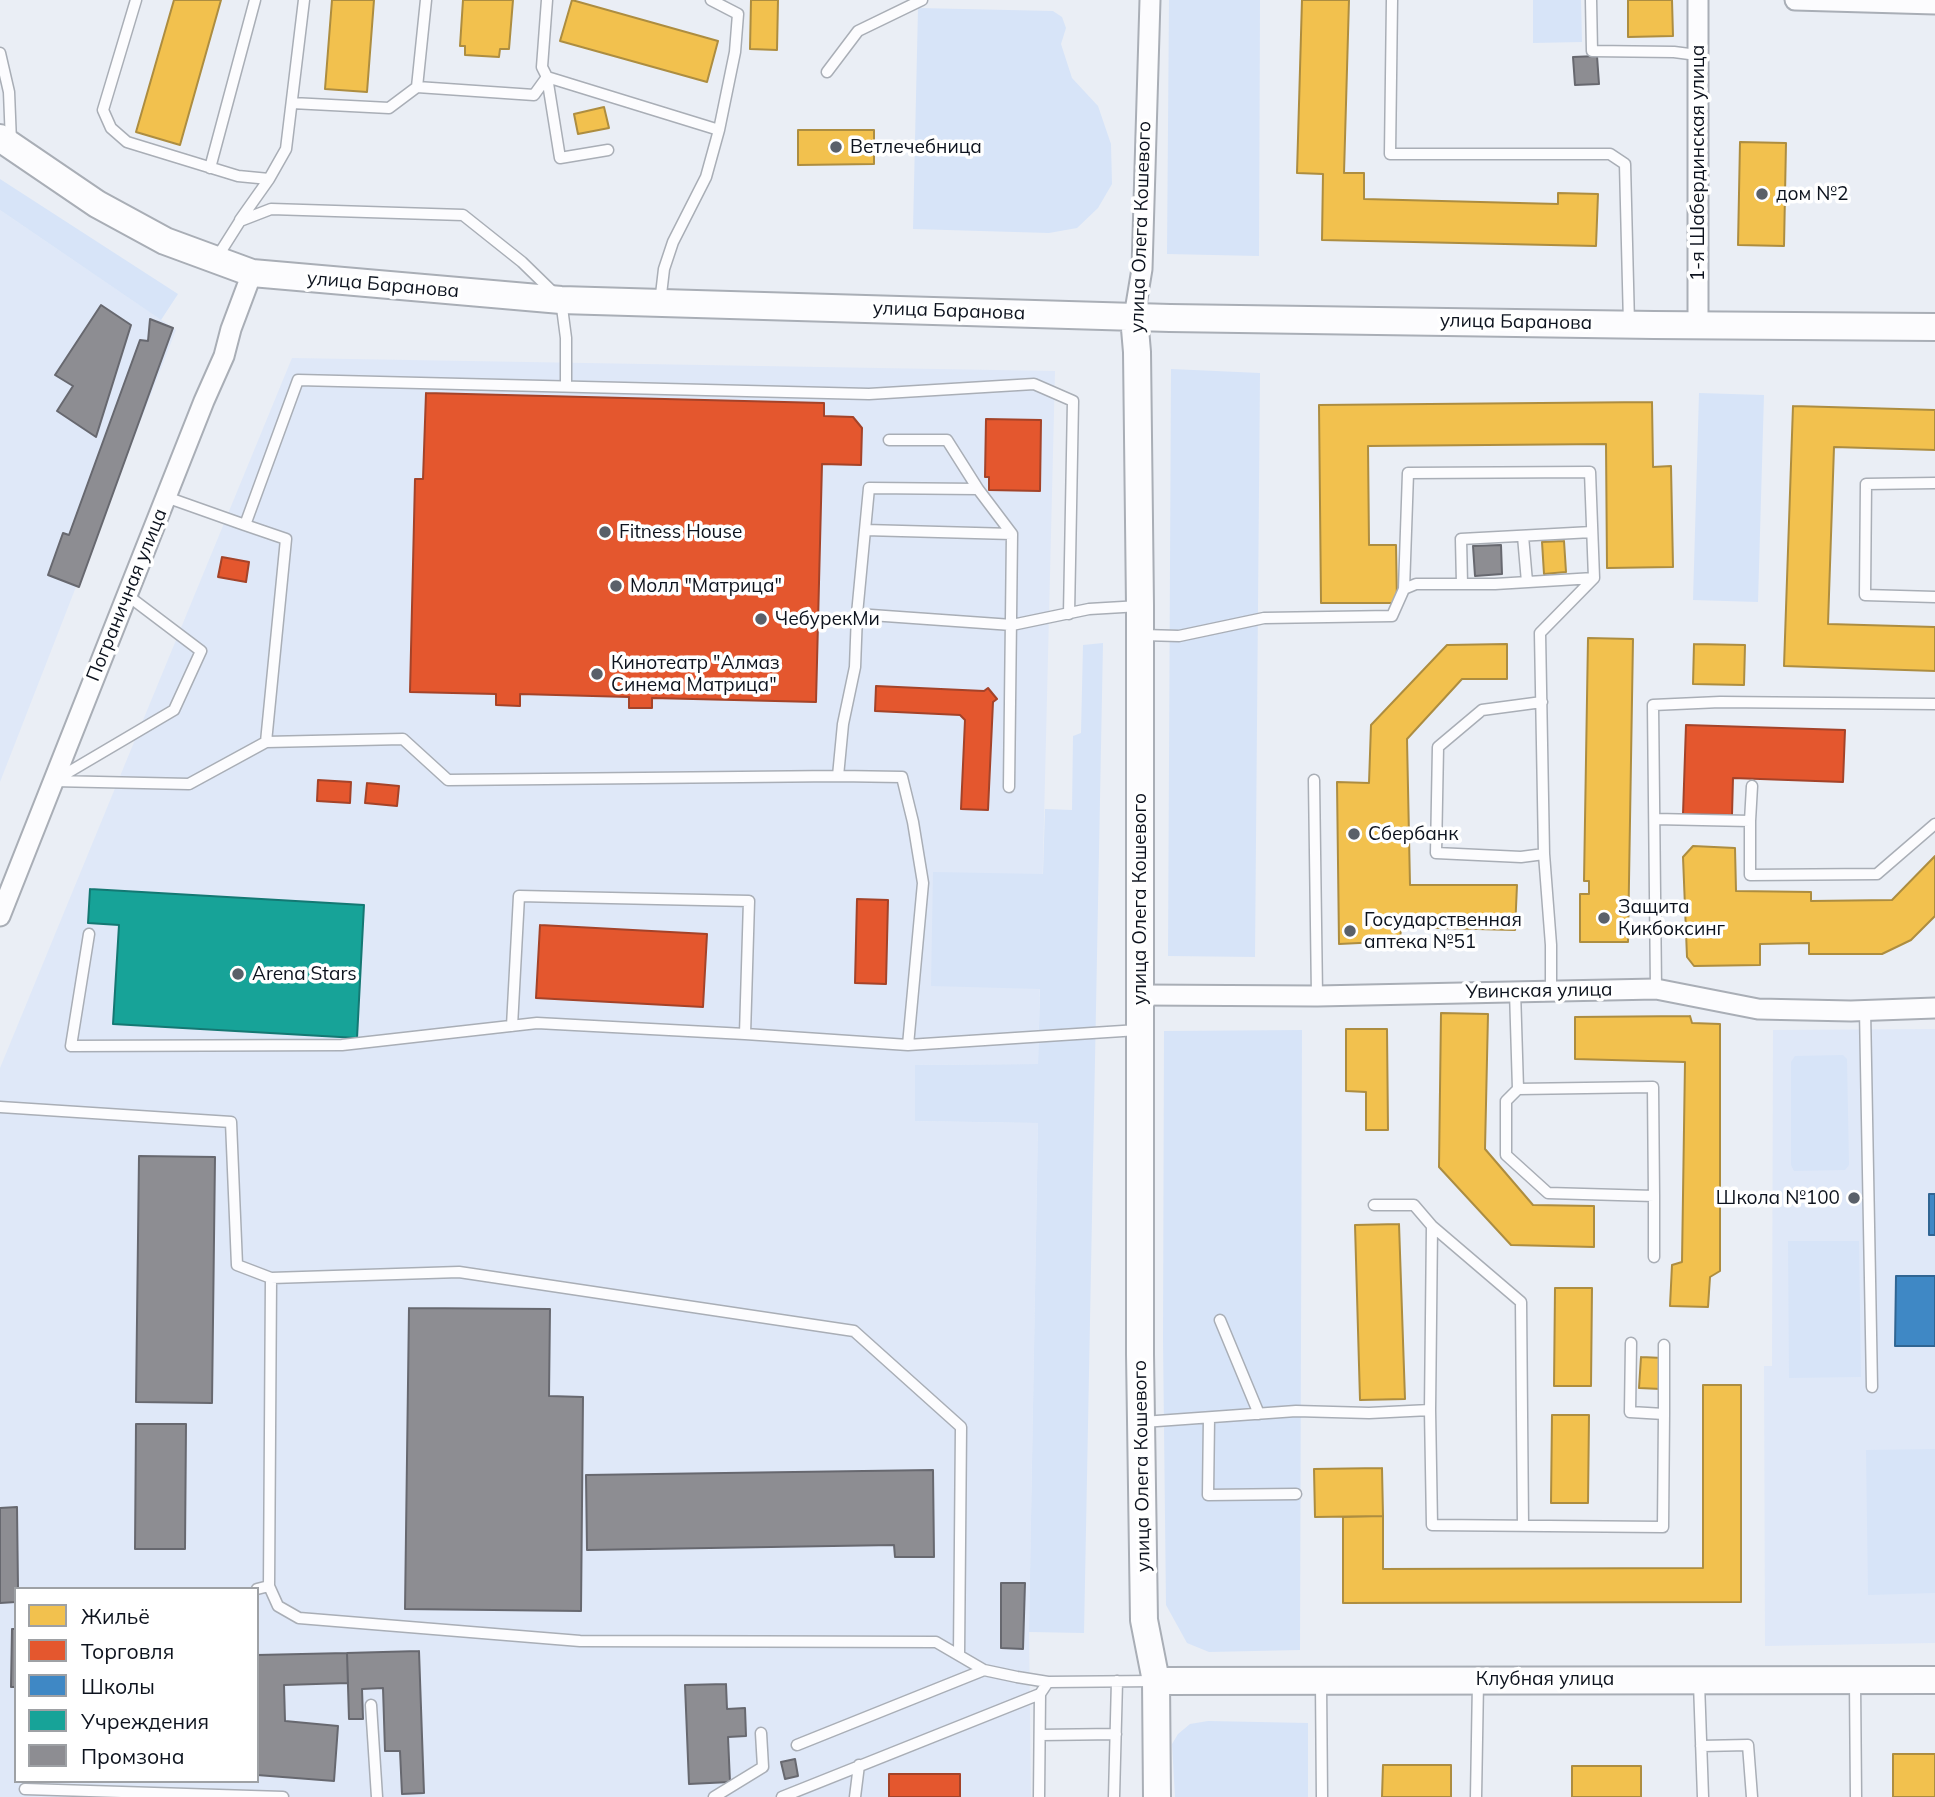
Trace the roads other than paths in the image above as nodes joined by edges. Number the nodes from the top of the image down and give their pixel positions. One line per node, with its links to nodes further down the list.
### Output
1 (136, 0): 23 (lane)
2 (255, 0): 23 (lane)
3 (304, 0): 19 (lane)
4 (426, 0): 18 (lane)
5 (547, 0): 17 (lane)
6 (711, 0): 20 (lane)
7 (922, 0): 16 (lane)
8 (1150, 0): 30 (street, улица Олега Кошевого)
9 (1392, 0): 31 (lane)
10 (1591, 0): 15 (lane)
11 (1698, 0): 15 (street, 1-я Шабердинская улица)
12 (1795, 0): 13 (street)
13 (1935, 4)
14 (0, 53): 21 (lane)
15 (1697, 55): 32 (street, 1-я Шабердинская улица)
16 (827, 72)
17 (547, 77): 18 (lane); 20 (lane); 22 (lane)
18 (417, 87): 19 (lane)
19 (292, 103): 24 (lane)
20 (719, 130): 29 (lane)
21 (6, 142): 26 (main road, улица Баранова)
22 (608, 150)
23 (210, 168): 24 (lane)
24 (269, 179): 25 (lane)
25 (240, 221): 26 (lane); 28 (lane)
26 (216, 260): 27 (main road, улица Баранова)
27 (252, 273): 28 (main road, улица Баранова); 38 (street, Пограничная улица)
28 (561, 300): 29 (main road, улица Баранова); 34 (lane)
29 (660, 303): 30 (main road, улица Баранова)
30 (1134, 317): 31 (main road, улица Баранова); 50 (main road, улица Олега Кошевого)
31 (1629, 324): 32 (main road, улица Баранова)
32 (1698, 326): 33 (main road, улица Баранова)
33 (1935, 327)
34 (566, 386): 39 (lane); 52 (lane)
35 (889, 440): 37 (lane)
36 (1935, 483): 49 (lane)
37 (978, 489): 40 (lane); 42 (lane)
38 (166, 498): 39 (lane); 48 (street, Пограничная улица)
39 (245, 525): 57 (lane)
40 (865, 530): 42 (lane); 51 (lane)
41 (1592, 533): 43 (lane); 44 (lane); 47 (lane)
42 (1012, 534): 53 (lane)
43 (1523, 536): 45 (lane); 46 (lane)
44 (1594, 578): 45 (lane); 55 (lane)
45 (1527, 582): 46 (lane)
46 (1462, 584): 47 (lane)
47 (1405, 589): 54 (lane)
48 (127, 595): 60 (street, Пограничная улица); 60 (lane)
49 (1935, 597)
50 (1140, 606): 52 (lane); 54 (main road, улица Олега Кошевого)
51 (857, 614): 53 (lane); 58 (lane)
52 (1069, 614): 53 (lane)
53 (1012, 625): 62 (lane)
54 (1139, 635): 72 (main road, улица Олега Кошевого)
55 (1542, 702): 66 (lane); 66 (lane)
56 (1935, 704): 63 (lane)
57 (266, 742): 58 (lane); 60 (lane)
58 (838, 776): 79 (lane)
59 (1314, 780): 73 (lane)
60 (53, 781): 67 (street, Пограничная улица)
61 (1752, 786): 64 (lane)
62 (1009, 787)
63 (1655, 818): 64 (lane); 69 (lane)
64 (1750, 821): 65 (lane)
65 (1935, 824)
66 (1544, 854): 71 (lane)
67 (0, 916)
68 (89, 934): 76 (lane)
69 (1656, 989): 71 (street, Увинская улица); 75 (street, Увинская улица)
70 (1516, 991): 71 (street, Увинская улица); 73 (street, Увинская улица); 80 (lane)
71 (1551, 992)
72 (1140, 995): 73 (street, Увинская улица); 77 (main road, улица Олега Кошевого)
73 (1317, 996)
74 (1928, 1009): 75 (street, Увинская улица)
75 (1864, 1010): 90 (lane)
76 (512, 1026): 78 (lane); 78 (lane)
77 (1140, 1030): 79 (lane); 95 (main road, улица Олега Кошевого)
78 (745, 1034): 79 (lane)
79 (908, 1045)
80 (1518, 1089): 82 (lane); 82 (lane)
81 (0, 1107): 86 (lane)
82 (1654, 1196): 85 (lane)
83 (1374, 1205): 84 (lane)
84 (1433, 1226): 91 (lane); 97 (lane)
85 (1654, 1257)
86 (271, 1278): 98 (lane); 100 (lane)
87 (1220, 1320): 92 (lane)
88 (1632, 1343): 93 (lane)
89 (1664, 1345): 93 (lane)
90 (1872, 1387)
91 (1430, 1410): 92 (lane); 97 (lane)
92 (1259, 1414): 94 (lane)
93 (1664, 1415): 97 (lane)
94 (1209, 1418): 95 (lane); 96 (lane)
95 (1142, 1423): 108 (main road, улица Олега Кошевого)
96 (1296, 1494)
97 (1523, 1526)
98 (269, 1586): 99 (lane); 100 (lane)
99 (259, 1588)
100 (958, 1656): 101 (lane)
101 (984, 1670): 109 (lane); 115 (lane)
102 (1478, 1679): 103 (main road, Клубная улица); 106 (main road, Клубная улица); 130 (lane)
103 (1699, 1679): 104 (main road, Клубная улица); 116 (lane)
104 (1854, 1679): 105 (main road, Клубная улица); 133 (lane)
105 (1935, 1679)
106 (1321, 1680): 108 (main road, Клубная улица); 129 (lane)
107 (1117, 1681): 108 (lane); 109 (lane); 113 (lane)
108 (1156, 1681): 128 (main road, улица Олега Кошевого)
109 (1048, 1682): 110 (lane)
110 (1040, 1694): 114 (lane); 117 (lane)
111 (371, 1705): 122 (lane)
112 (761, 1732): 123 (lane)
113 (1116, 1734): 114 (lane); 127 (lane)
114 (1040, 1735): 126 (lane)
115 (797, 1745)
116 (1701, 1746): 131 (lane); 132 (lane)
117 (859, 1765): 124 (lane); 125 (lane)
118 (156, 1783): 120 (lane)
119 (25, 1789): 120 (lane)
120 (155, 1793): 121 (lane)
121 (283, 1797)
122 (377, 1797)
123 (714, 1797)
124 (782, 1797)
125 (855, 1797)
126 (1039, 1797)
127 (1114, 1797)
128 (1157, 1797)
129 (1322, 1797)
130 (1476, 1797)
131 (1703, 1797)
132 (1752, 1797)
133 (1856, 1797)

